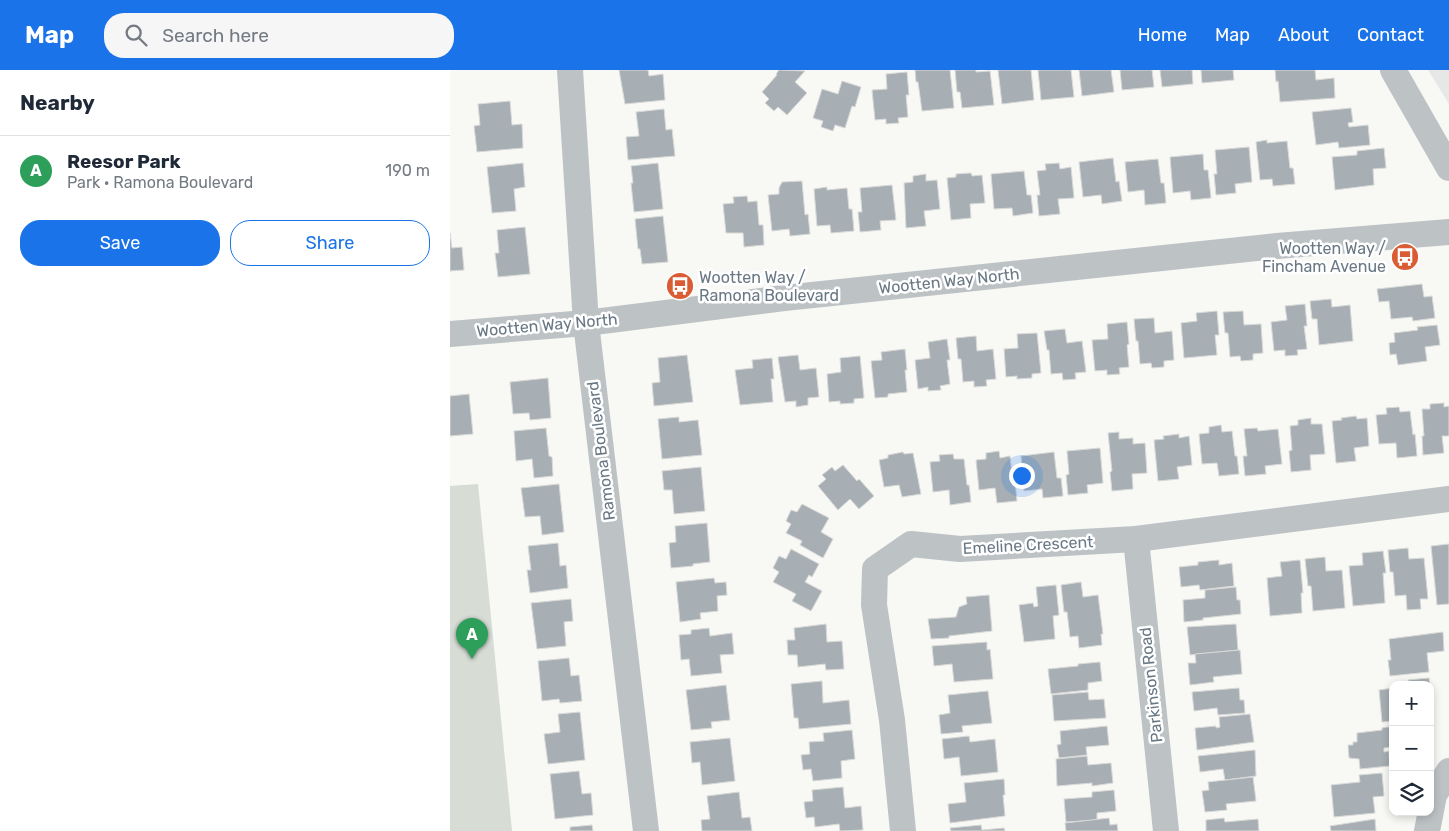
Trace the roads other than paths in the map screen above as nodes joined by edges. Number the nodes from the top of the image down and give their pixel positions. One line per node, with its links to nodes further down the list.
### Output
1 (570, 70): 5 (street, Ramona Boulevard)
2 (1393, 70): 3 (street)
3 (1449, 168)
4 (1449, 232): 5 (street, Wootten Way North)
5 (586, 323): 6 (street, Wootten Way North); 10 (street, Ramona Boulevard)
6 (450, 334)
7 (1449, 499): 8 (street, Emeline Crescent)
8 (1136, 539): 11 (street, Emeline Crescent); 12 (street, Parkinson Road)
9 (1449, 771): 13 (street)
10 (646, 831)
11 (902, 831)
12 (1166, 831)
13 (1427, 831)

